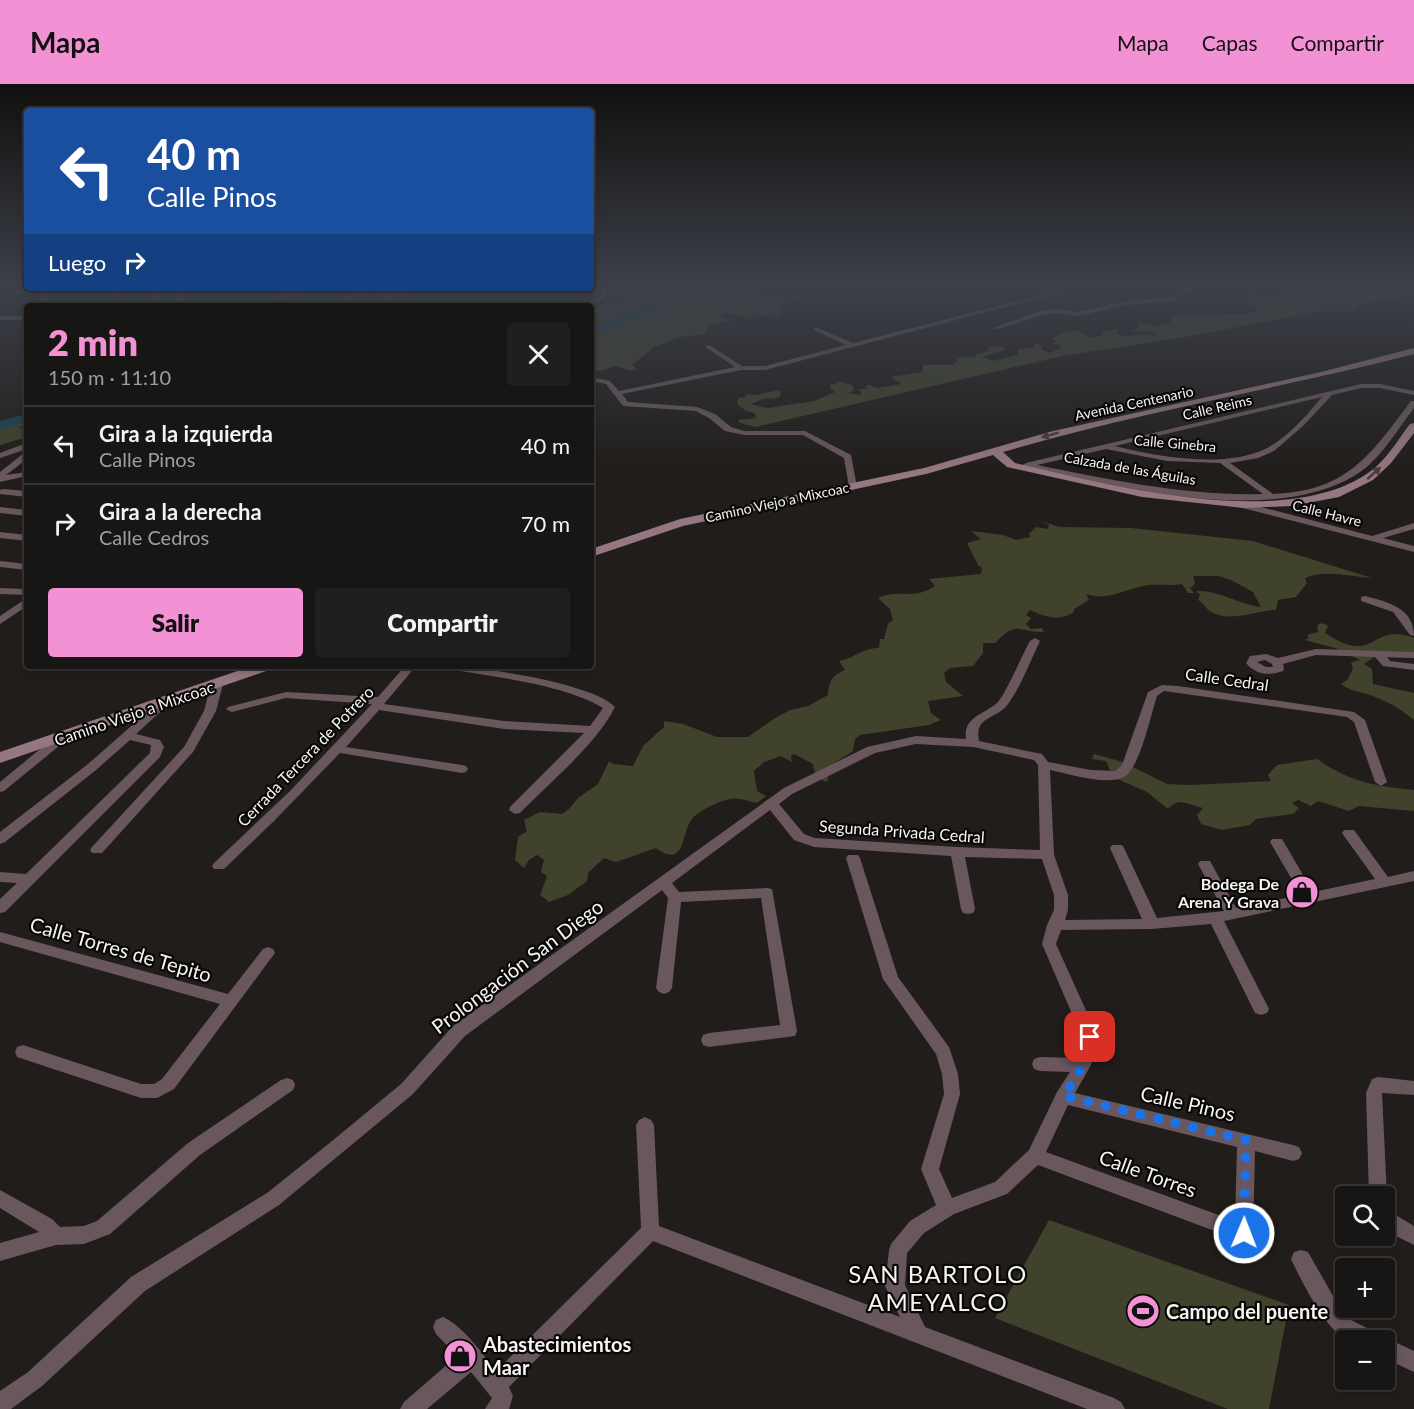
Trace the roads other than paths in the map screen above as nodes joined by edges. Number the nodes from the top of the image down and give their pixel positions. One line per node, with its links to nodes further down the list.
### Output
1 (712, 349): 4 (street)
2 (837, 349): 4 (street)
3 (1414, 351): 13 (main road, Avenida Centenario, one-way to 13)
4 (741, 368): 6 (street)
5 (594, 380): 6 (street)
6 (617, 393): 21 (street)
7 (1414, 393): 8 (street, Calle Reims)
8 (1328, 395): 11 (street, Calle Reims); 17 (street, Calle Ginebra)
9 (1414, 403): 24 (street, Calzada de las Águilas)
10 (1414, 426): 25 (main road, Calzada de las Águilas, one-way to 10)
11 (1105, 446): 17 (street, Calle Ginebra); 18 (street, Calle Reims)
12 (24, 447): 14 (street)
13 (997, 450): 16 (main road, Avenida Centenario); 18 (main road)
14 (0, 456)
15 (24, 458): 20 (street)
16 (965, 460): 18 (main road, Calzada de las Águilas); 21 (main road, Camino Viejo a Mixcoac)
17 (1222, 461): 24 (street, Calle Havre)
18 (1020, 466): 24 (street, Calzada de las Águilas); 25 (main road, Calzada de las Águilas)
19 (24, 474): 20 (street)
20 (0, 478)
21 (853, 487): 33 (main road, Camino Viejo a Mixcoac)
22 (3, 492): 23 (street)
23 (24, 494)
24 (1271, 496)
25 (1233, 503): 31 (street, Calle Havre)
26 (0, 510): 27 (street)
27 (24, 513)
28 (1414, 526): 31 (street)
29 (0, 536): 30 (street)
30 (24, 538)
31 (1373, 539): 32 (street, Calle Havre)
32 (1414, 549)
33 (594, 552)
34 (0, 564): 35 (street)
35 (24, 567)
36 (0, 591): 37 (street)
37 (24, 592)
38 (1365, 599): 41 (street)
39 (24, 603): 40 (street)
40 (0, 621)
41 (1414, 633)
42 (1035, 641): 57 (street)
43 (1377, 653): 44 (street); 45 (street); 46 (street)
44 (1414, 655)
45 (1276, 662)
46 (1414, 667)
47 (259, 669): 50 (main road, Camino Viejo a Mixcoac)
48 (408, 669): 52 (street, Cerrada Tercera de Potrero)
49 (465, 669): 54 (street)
50 (217, 684): 51 (main road, Camino Viejo a Mixcoac); 70 (street)
51 (165, 702): 55 (street); 56 (main road, Camino Viejo a Mixcoac)
52 (379, 704): 53 (street); 54 (street); 58 (street, Cerrada Tercera de Potrero)
53 (232, 709)
54 (593, 730): 65 (street)
55 (129, 736): 67 (street); 78 (street)
56 (60, 739): 59 (main road, Camino Viejo a Mixcoac); 63 (street)
57 (973, 742): 60 (street, Prolongación San Diego); 64 (street, Prolongación San Diego)
58 (338, 749): 61 (street); 75 (street, Cerrada Tercera de Potrero)
59 (0, 758)
60 (1044, 765): 62 (street, Calle Cedral); 72 (street)
61 (462, 769)
62 (1381, 782)
63 (0, 788)
64 (771, 803): 71 (street, Segunda Privada Cedral); 79 (street, Prolongación San Diego)
65 (515, 810)
66 (1349, 833): 80 (street)
67 (0, 839)
68 (1277, 842): 82 (street)
69 (1117, 848): 87 (street)
70 (97, 850)
71 (957, 852): 72 (street, Segunda Privada Cedral); 84 (street)
72 (1047, 855): 88 (street)
73 (853, 858): 107 (street)
74 (1205, 864): 85 (street)
75 (219, 867)
76 (1414, 876): 80 (street)
77 (0, 878): 78 (street)
78 (29, 879): 83 (street)
79 (663, 882): 81 (street); 122 (street, Prolongación San Diego)
80 (1385, 883): 82 (street)
81 (675, 897): 91 (street); 94 (street)
82 (1310, 899): 85 (street)
83 (0, 908)
84 (968, 909)
85 (1232, 914): 86 (street)
86 (1215, 918): 87 (street); 93 (street)
87 (1152, 924): 88 (street)
88 (1054, 925): 97 (street)
89 (0, 937): 92 (street, Calle Torres de Tepito)
90 (268, 953): 92 (street)
91 (664, 988)
92 (231, 1001): 95 (street)
93 (1261, 1009)
94 (709, 1040)
95 (23, 1052)
96 (1040, 1064): 97 (street)
97 (1083, 1065): 100 (street)
98 (287, 1085): 111 (street)
99 (1414, 1088): 105 (street)
100 (1064, 1096): 102 (street, Calle Pinos); 104 (street)
101 (645, 1125): 109 (street)
102 (1246, 1140): 103 (street); 110 (street, Calle Pinos)
103 (1293, 1153)
104 (1035, 1156): 107 (street); 110 (street, Calle Torres)
105 (1378, 1186)
106 (0, 1198): 111 (street)
107 (948, 1208): 117 (street)
108 (1395, 1226): 112 (street)
109 (650, 1231): 117 (street); 121 (street)
110 (1244, 1233)
111 (56, 1236): 113 (street)
112 (1414, 1236)
113 (0, 1252)
114 (1301, 1259): 116 (street)
115 (443, 1327): 119 (street)
116 (1350, 1330)
117 (918, 1334): 125 (street)
118 (1395, 1352): 120 (street)
119 (472, 1357): 121 (street); 123 (street)
120 (1414, 1362)
121 (496, 1385): 124 (street)
122 (0, 1404)
123 (411, 1409)
124 (496, 1409)
125 (1114, 1409)

